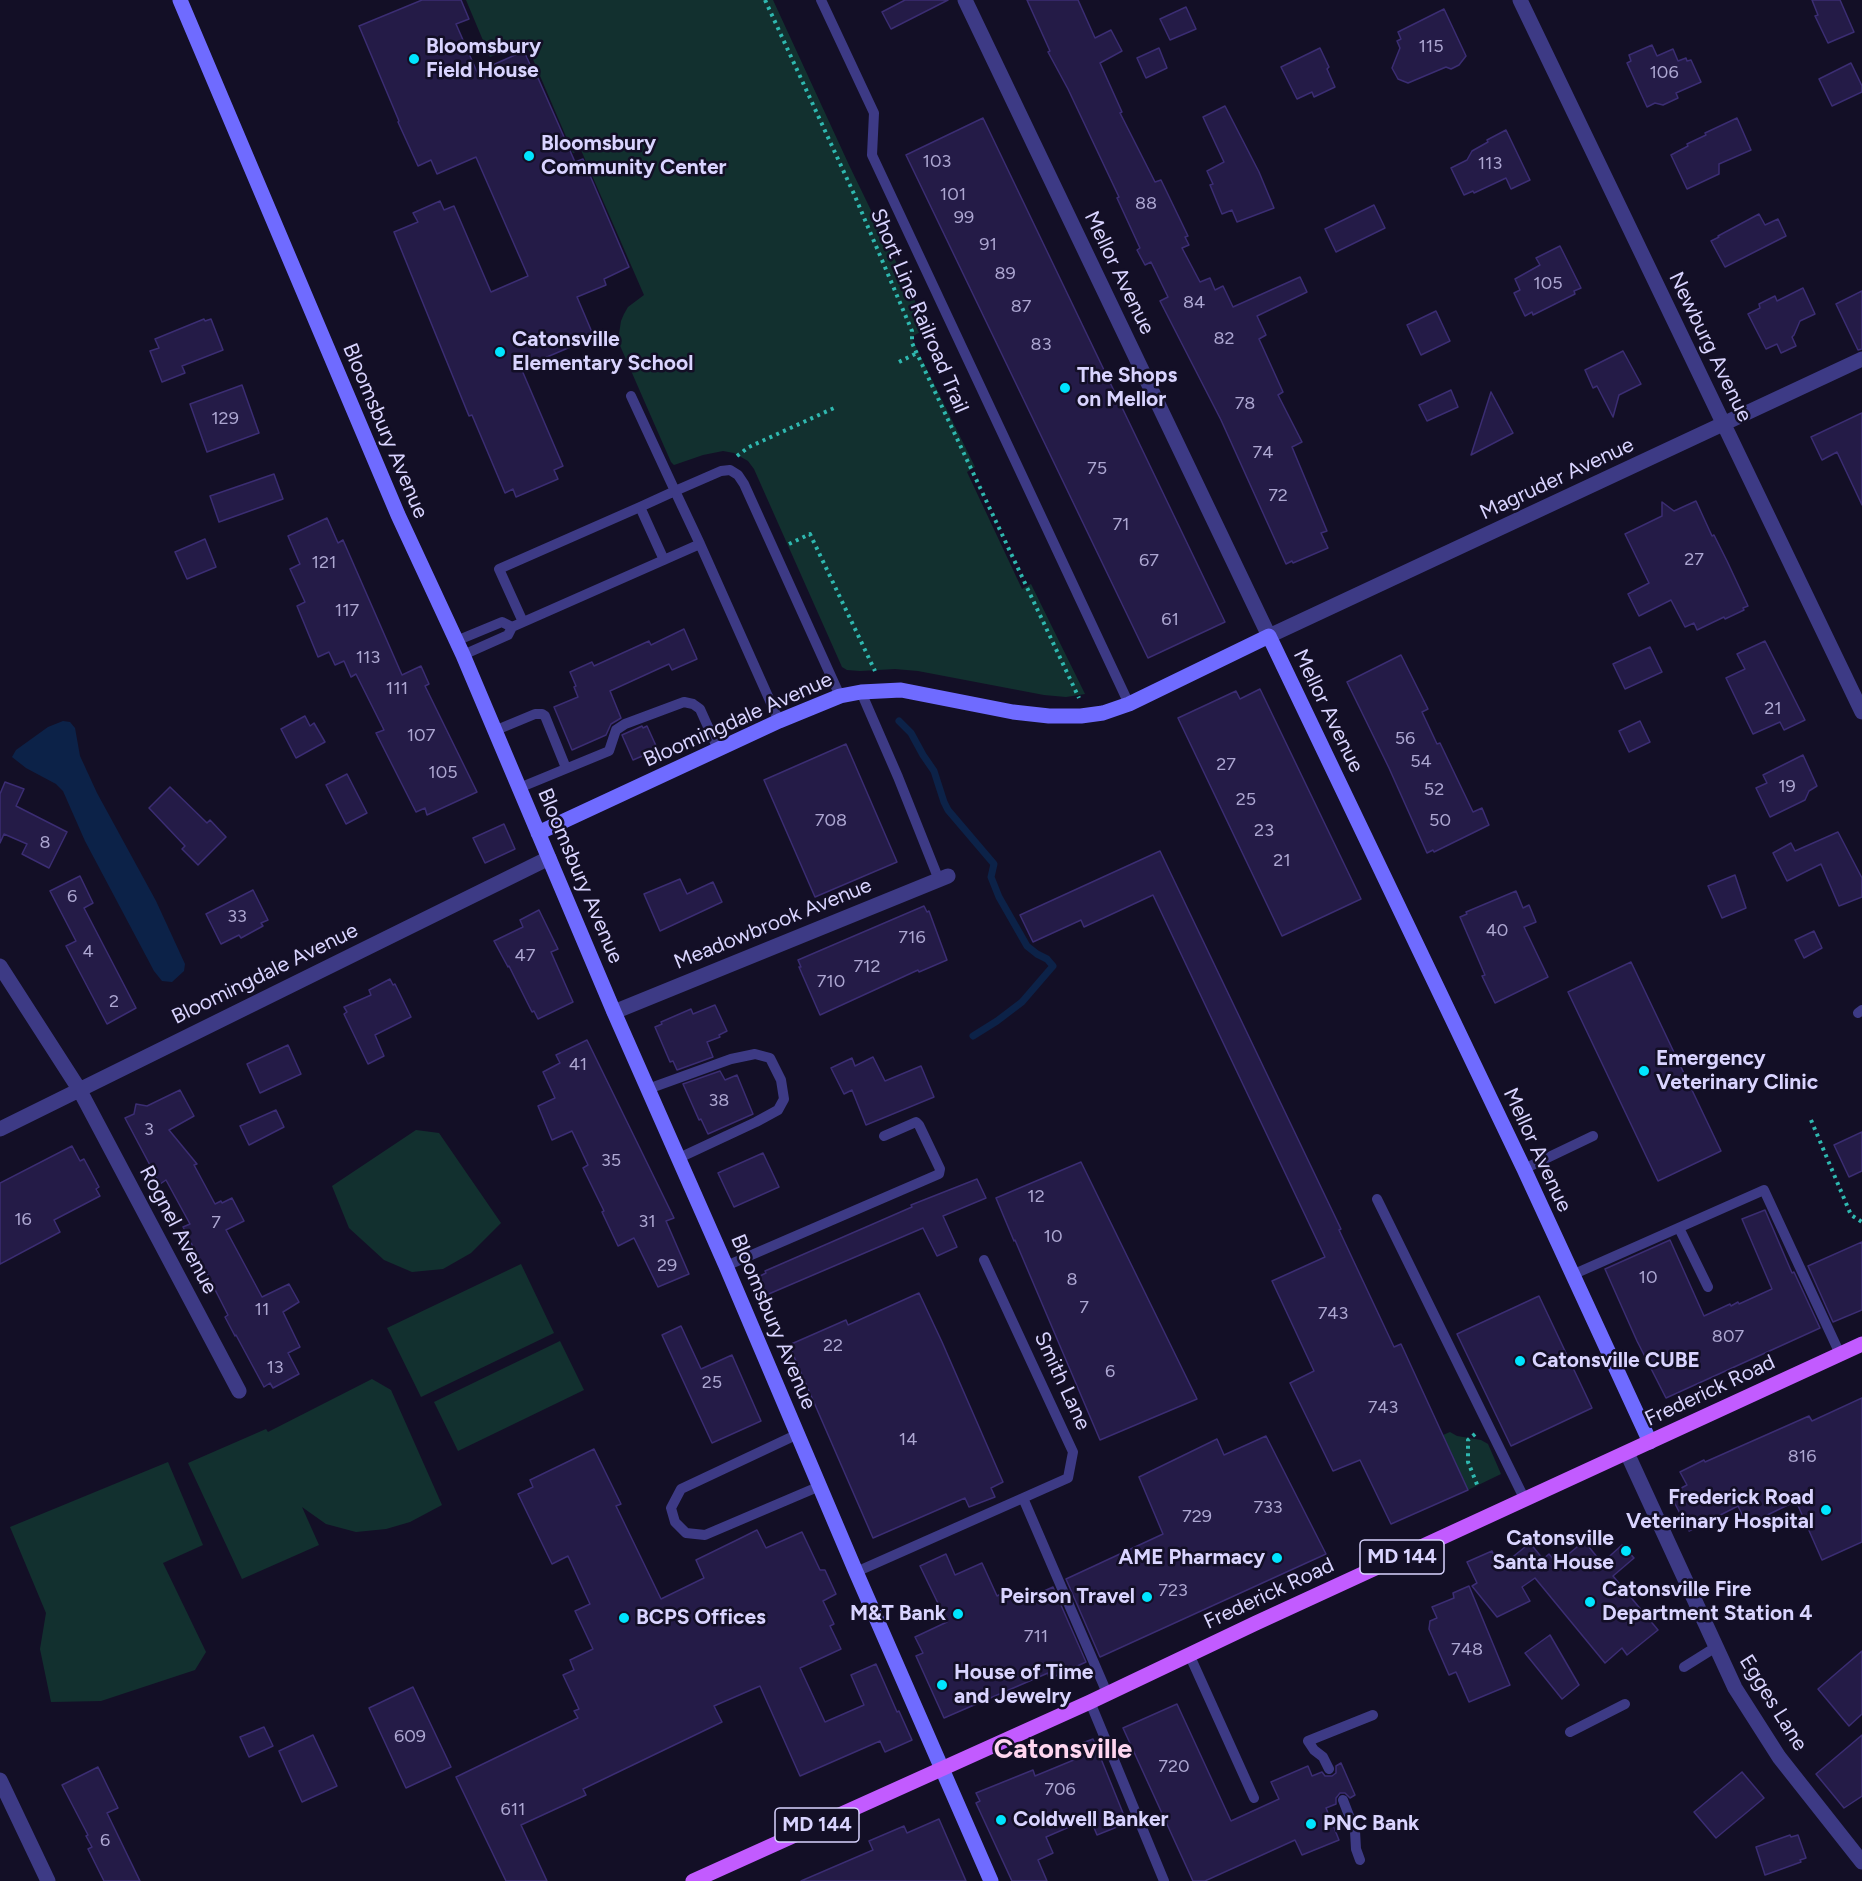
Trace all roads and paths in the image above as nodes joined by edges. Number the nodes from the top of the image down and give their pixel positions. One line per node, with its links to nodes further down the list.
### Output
1 (180, 0): 20 (main road, Bloomsbury Avenue)
2 (765, 0): 6 (path, Short Line Railroad Trail)
3 (821, 0): 25 (lane)
4 (965, 0): 19 (street, Mellor Avenue)
5 (1520, 0): 11 (street, Newburg Avenue)
6 (917, 353): 8 (path); 24 (path, Short Line Railroad Trail)
7 (1862, 359): 11 (street, Magruder Avenue)
8 (899, 362)
9 (631, 396): 13 (lane)
10 (834, 408): 12 (path)
11 (1724, 424): 19 (street, Magruder Avenue); 26 (street, Newburg Avenue)
12 (737, 457)
13 (675, 491): 14 (lane); 15 (lane); 23 (lane)
14 (640, 507): 17 (lane); 18 (lane)
15 (700, 544): 17 (lane); 27 (lane)
16 (785, 545): 21 (path)
17 (664, 560): 18 (lane)
18 (523, 622): 20 (lane)
19 (1269, 636): 25 (main road, Bloomingdale Avenue); 44 (main road, Mellor Avenue)
20 (459, 648): 28 (main road, Bloomsbury Avenue)
21 (875, 671)
22 (861, 692): 23 (main road, Bloomingdale Avenue); 25 (main road, Bloomingdale Avenue); 34 (lane)
23 (840, 696): 27 (main road, Bloomingdale Avenue)
24 (1079, 698)
25 (1129, 704)
26 (1862, 712)
27 (779, 721): 29 (main road, Bloomingdale Avenue)
28 (494, 730): 30 (lane); 31 (main road, Bloomsbury Avenue)
29 (718, 749): 30 (lane); 32 (main road, Bloomingdale Avenue)
30 (566, 768): 31 (lane)
31 (519, 788): 32 (main road, Bloomsbury Avenue)
32 (538, 833): 33 (main road, Bloomsbury Avenue)
33 (549, 858): 36 (main road, Bloomsbury Avenue); 37 (street, Bloomingdale Avenue)
34 (944, 878): 36 (street, Meadowbrook Avenue)
35 (0, 966): 37 (street, Rognel Avenue)
36 (614, 1011): 38 (main road, Bloomsbury Avenue)
37 (79, 1089): 40 (street, Bloomingdale Avenue); 54 (street, Rognel Avenue)
38 (648, 1089): 43 (main road, Bloomsbury Avenue); 43 (lane)
39 (1811, 1120): 46 (path)
40 (0, 1129)
41 (884, 1136): 49 (lane)
42 (1593, 1136): 44 (lane)
43 (679, 1158): 49 (main road, Bloomsbury Avenue)
44 (1524, 1168): 50 (main road, Mellor Avenue)
45 (1377, 1199): 55 (lane)
46 (1862, 1222)
47 (1679, 1228): 50 (lane); 51 (lane); 53 (lane)
48 (984, 1260): 61 (lane, Smith Lane)
49 (726, 1266): 56 (main road, Bloomsbury Avenue)
50 (1572, 1275): 57 (main road, Mellor Avenue)
51 (1708, 1287)
52 (1862, 1344): 53 (main road, Frederick Road / MD 144)
53 (1840, 1354): 57 (main road, Frederick Road / MD 144)
54 (239, 1391)
55 (1487, 1424): 60 (path); 62 (lane)
56 (798, 1434): 59 (main road, Bloomsbury Avenue); 59 (lane)
57 (1650, 1442): 58 (main road, Frederick Road / MD 144)
58 (1627, 1453): 62 (main road, Frederick Road / MD 144); 64 (street, Egges Lane)
59 (820, 1486): 63 (main road, Bloomsbury Avenue)
60 (1478, 1487)
61 (1023, 1498): 63 (lane); 67 (lane)
62 (1525, 1500): 65 (main road, Frederick Road / MD 144)
63 (856, 1572): 72 (main road, Bloomsbury Avenue)
64 (1716, 1647): 66 (lane); 78 (street, Egges Lane)
65 (1189, 1654): 67 (main road, Frederick Road / MD 144); 75 (lane)
66 (1684, 1666)
67 (1107, 1694): 68 (main road, Frederick Road / MD 144)
68 (1090, 1702): 72 (main road, Frederick Road / MD 144); 82 (lane)
69 (1626, 1704): 71 (lane)
70 (1373, 1715): 73 (lane)
71 (1570, 1732)
72 (942, 1769): 80 (main road, Frederick Road / MD 144); 81 (main road, Bloomsbury Avenue)
73 (1329, 1769)
74 (0, 1780): 79 (street)
75 (1254, 1798)
76 (1343, 1800): 77 (lane)
77 (1360, 1860)
78 (1862, 1862)
79 (48, 1881)
80 (693, 1881)
81 (991, 1881)
82 (1164, 1881)

